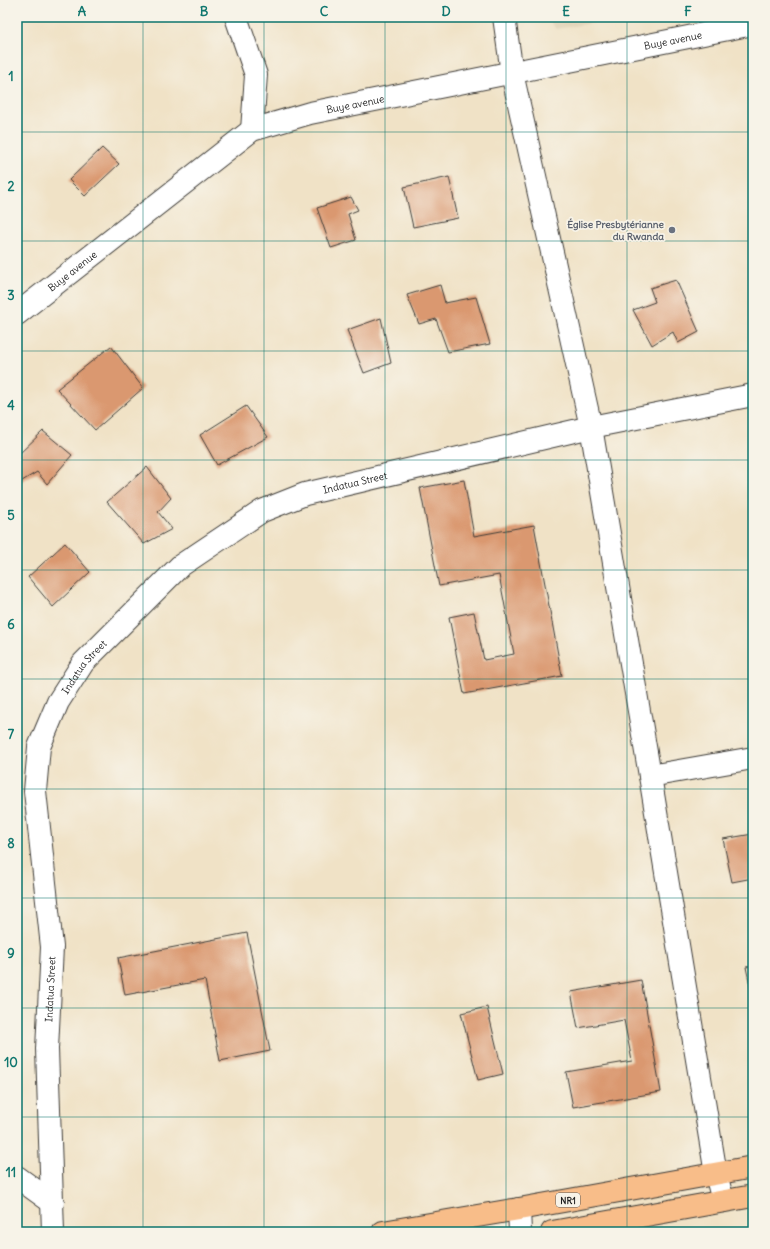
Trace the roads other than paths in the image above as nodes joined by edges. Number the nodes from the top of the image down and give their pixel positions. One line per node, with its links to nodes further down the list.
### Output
1 (236, 17): 5 (street)
2 (504, 17): 4 (street)
3 (753, 24): 4 (street, Buye avenue)
4 (512, 73): 5 (street, Buye avenue); 8 (street)
5 (252, 130): 6 (street, Buye avenue)
6 (17, 314)
7 (753, 395): 8 (street, Indatua Street)
8 (591, 427): 10 (street); 16 (street, Indatua Street)
9 (753, 758): 10 (street)
10 (650, 776): 12 (street)
11 (753, 1167): 12 (highway, NR1)
12 (716, 1174): 15 (street); 17 (highway, NR1)
13 (17, 1176): 16 (street)
14 (753, 1196): 15 (highway)
15 (723, 1200): 21 (highway)
16 (53, 1203): 18 (street, Indatua Street)
17 (519, 1209): 19 (highway, NR1); 20 (street)
18 (53, 1232)
19 (383, 1232)
20 (520, 1232)
21 (552, 1232)

